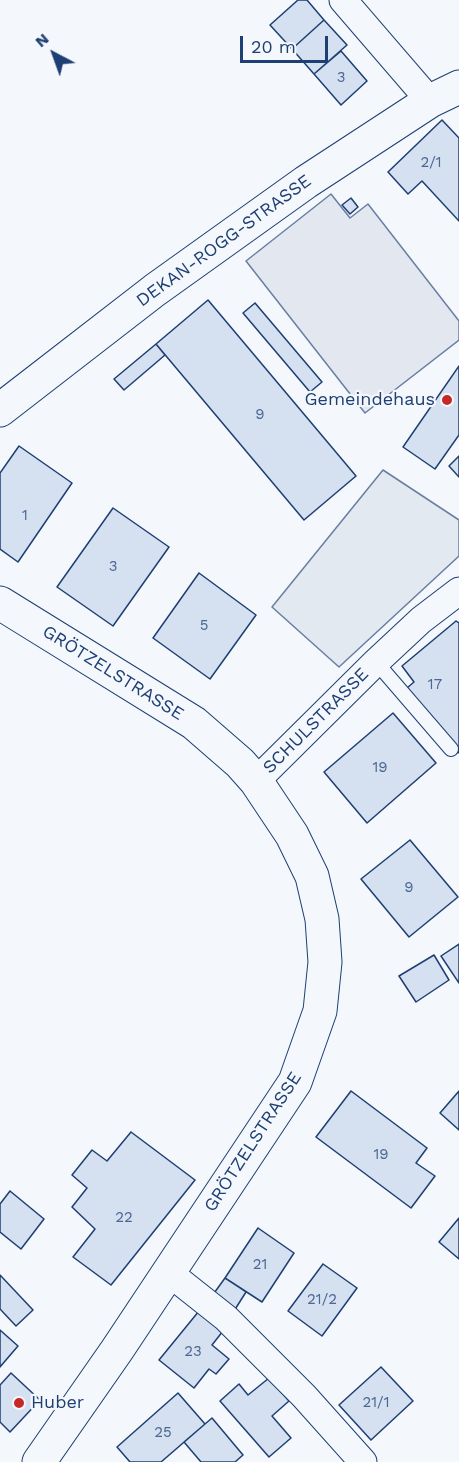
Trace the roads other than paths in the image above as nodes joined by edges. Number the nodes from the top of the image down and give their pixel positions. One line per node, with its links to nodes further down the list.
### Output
1 (343, 0): 3 (street)
2 (459, 87): 3 (street, DEKAN-ROGG-STRASSE)
3 (430, 101): 4 (street, DEKAN-ROGG-STRASSE)
4 (0, 410)
5 (459, 591): 7 (street, SCHULSTRASSE)
6 (0, 603): 9 (street, GRÖTZELSTRASSE)
7 (376, 662): 8 (lane, SCHULSTRASSE); 9 (street, SCHULSTRASSE)
8 (452, 748)
9 (256, 781): 10 (street, GRÖTZELSTRASSE)
10 (168, 1272): 11 (street, GRÖTZELSTRASSE); 12 (street)
11 (42, 1461)
12 (363, 1462)

